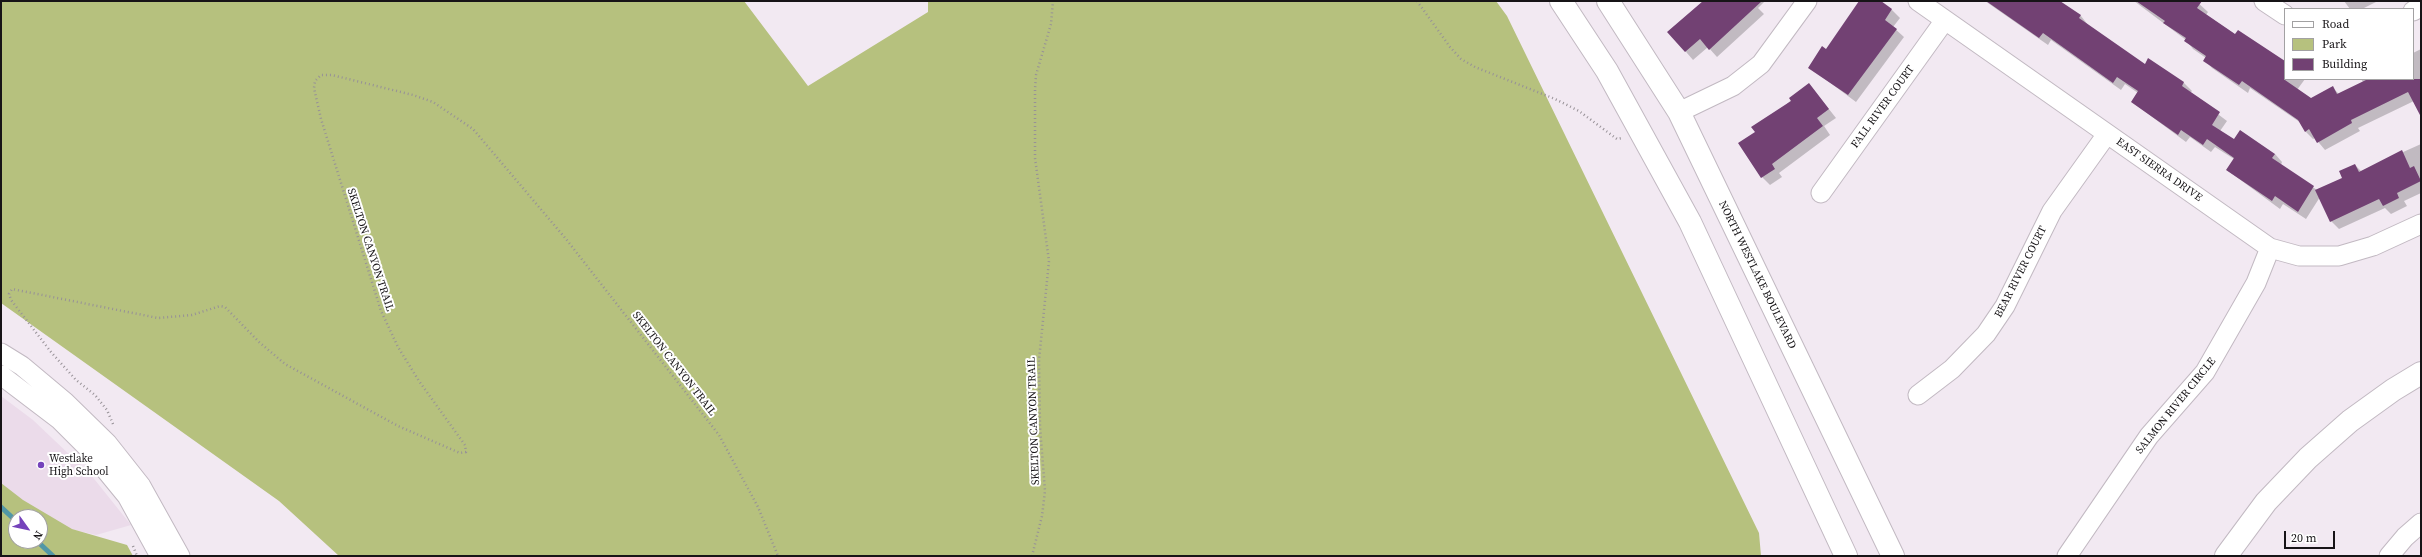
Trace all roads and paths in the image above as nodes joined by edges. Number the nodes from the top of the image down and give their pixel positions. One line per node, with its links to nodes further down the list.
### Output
1 (1053, 1): 25 (path, SKELTON CANYON TRAIL)
2 (1417, 1): 11 (path)
3 (1561, 1): 11 (main road)
4 (1608, 1): 10 (main road, NORTH WESTLAKE BOULEVARD)
5 (1807, 1): 10 (street)
6 (1918, 1): 9 (street, EAST SIERRA DRIVE)
7 (2264, 1): 8 (street)
8 (2284, 14)
9 (1945, 20): 12 (street, EAST SIERRA DRIVE); 13 (street, FALL RIVER COURT)
10 (1679, 112): 27 (main road, NORTH WESTLAKE BOULEVARD)
11 (1642, 133): 26 (main road)
12 (2107, 134): 15 (street, EAST SIERRA DRIVE); 19 (street, BEAR RIVER COURT)
13 (1821, 193)
14 (2421, 224): 15 (street, EAST SIERRA DRIVE)
15 (2270, 248): 28 (street, SALMON RIVER CIRCLE)
16 (1, 353): 20 (street)
17 (2421, 373): 29 (main road)
18 (1, 376): 22 (street)
19 (1918, 395)
20 (108, 443): 23 (street); 24 (path, SKELTON CANYON TRAIL)
21 (2421, 523): 30 (street)
22 (160, 556)
23 (180, 556)
24 (778, 556)
25 (1032, 556)
26 (1846, 556)
27 (1893, 556)
28 (2067, 556)
29 (2226, 556)
30 (2389, 556)

